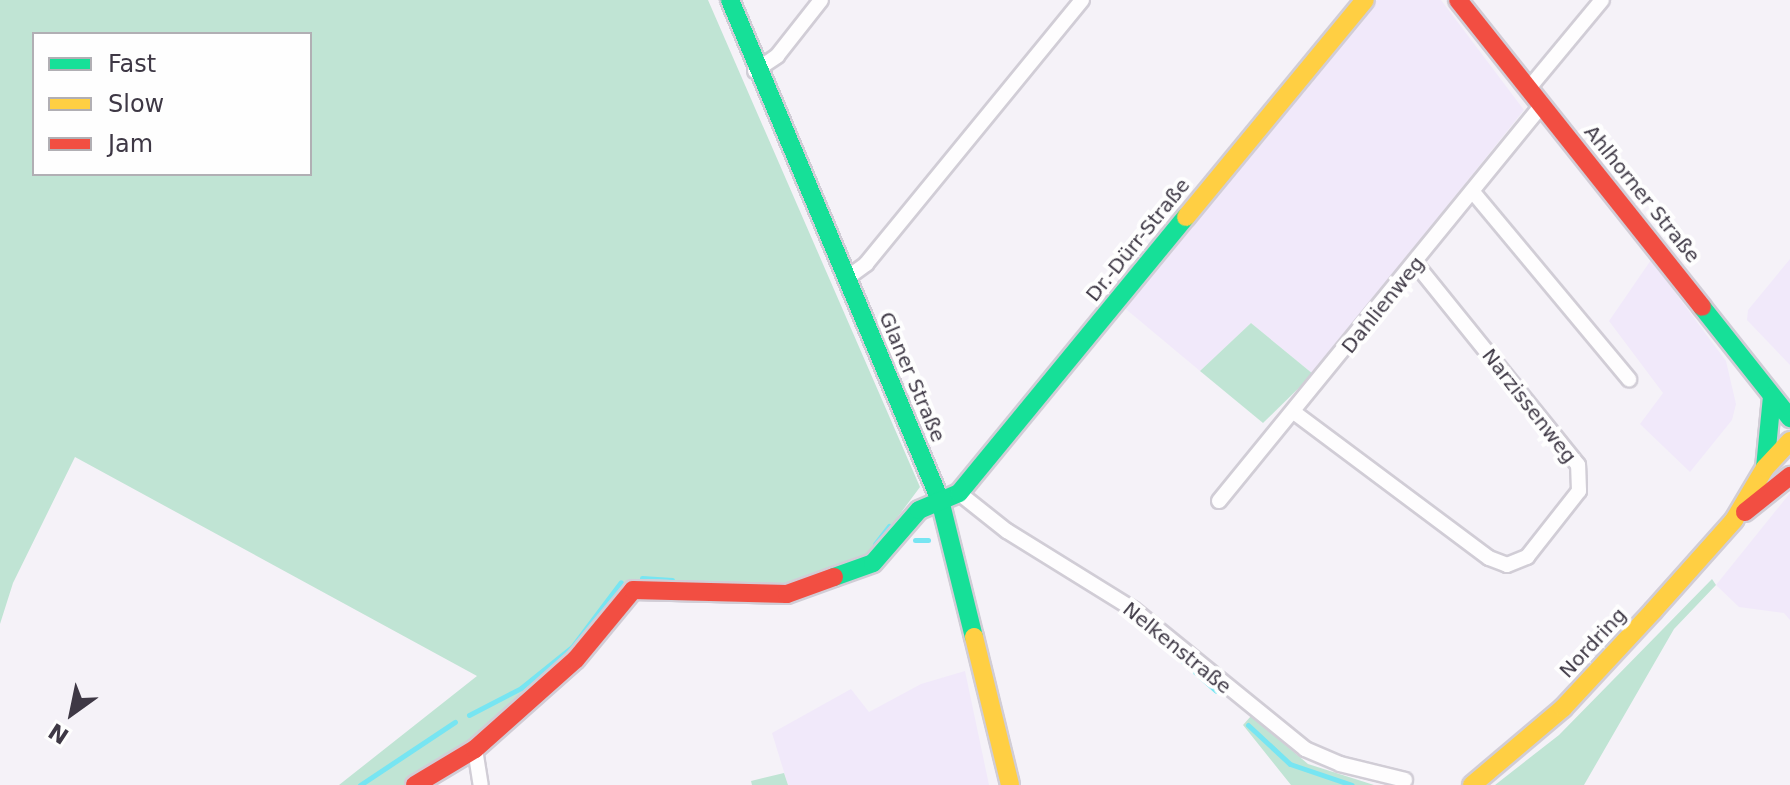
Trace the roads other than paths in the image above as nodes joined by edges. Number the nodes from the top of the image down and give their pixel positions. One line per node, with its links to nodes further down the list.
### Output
1 (730, 0): 7 (street, Glaner Straße)
2 (821, 0): 7 (street)
3 (1082, 0): 12 (street)
4 (1365, 0): 20 (street, Dr.-Dürr-Straße)
5 (1458, 0): 8 (street, Ahlhorner Straße)
6 (1602, 0): 8 (street)
7 (755, 71): 12 (street, Glaner Straße)
8 (1529, 88): 9 (street, Ahlhorner Straße)
9 (1542, 105): 10 (street, Dahlienweg); 14 (street, Ahlhorner Straße)
10 (1473, 192): 11 (street, Dahlienweg); 13 (street)
11 (1416, 264): 15 (street, Dahlienweg); 15 (street, Narzissenweg)
12 (847, 278): 21 (street, Glaner Straße)
13 (1629, 379)
14 (1772, 396): 16 (street, Ahlhorner Straße); 18 (street)
15 (1295, 413): 22 (street, Dahlienweg)
16 (1790, 418)
17 (1790, 441): 18 (street, Nordring)
18 (1765, 468): 23 (street, Nordring)
19 (1790, 476): 23 (street, Nordring)
20 (959, 493): 21 (street); 25 (street, Nelkenstraße)
21 (940, 500): 24 (street); 28 (street, Glaner Straße)
22 (1219, 501)
23 (1734, 520): 29 (street, Nordring)
24 (475, 749): 26 (street); 27 (street)
25 (1405, 780)
26 (415, 785)
27 (481, 785)
28 (1010, 785)
29 (1472, 785)

